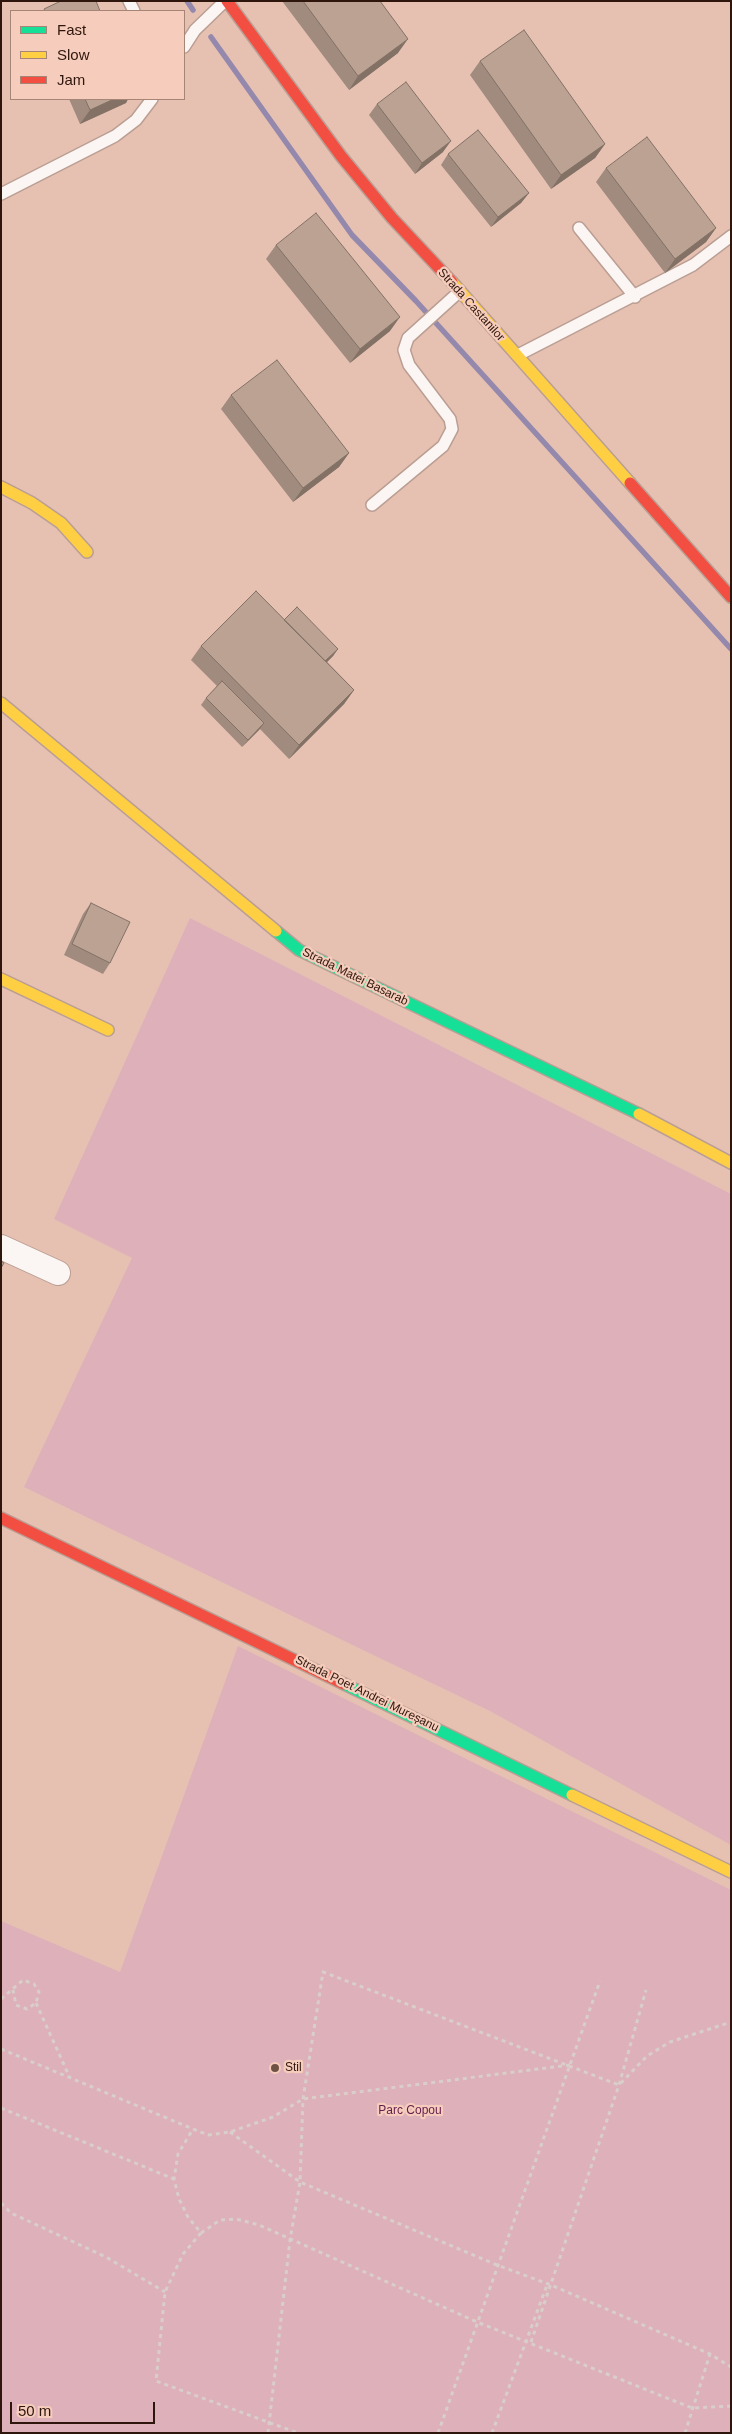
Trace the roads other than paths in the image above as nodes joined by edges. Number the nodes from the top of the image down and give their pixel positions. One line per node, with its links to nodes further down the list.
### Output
1 (226, 1): 2 (lane); 7 (street, Strada Castanilor)
2 (185, 45)
3 (151, 100): 4 (lane)
4 (1, 194)
5 (579, 228): 8 (lane)
6 (731, 236): 8 (lane)
7 (460, 291): 9 (street, Strada Castanilor); 11 (lane)
8 (635, 297): 9 (lane)
9 (516, 356): 13 (street, Strada Castanilor)
10 (1, 487): 12 (street)
11 (372, 505)
12 (87, 552)
13 (731, 597)
14 (1, 703): 17 (street, Strada Matei Basarab)
15 (1, 979): 16 (street)
16 (108, 1030)
17 (731, 1163)
18 (1, 1247): 19 (street)
19 (58, 1273)
20 (1, 1518): 21 (street, Strada Poet Andrei Mureșanu)
21 (731, 1872)

